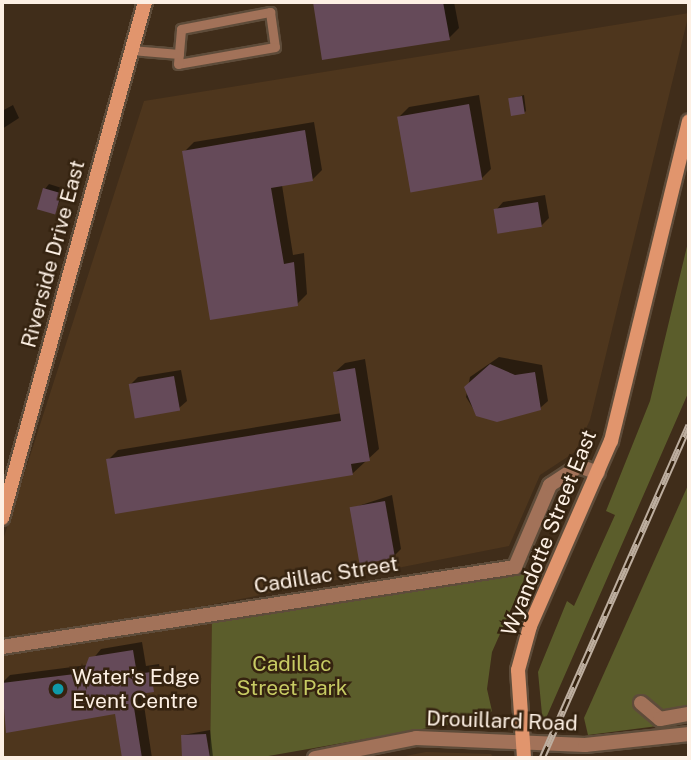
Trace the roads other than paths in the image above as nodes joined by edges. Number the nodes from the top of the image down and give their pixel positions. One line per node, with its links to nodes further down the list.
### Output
1 (145, 2): 4 (main road, Riverside Drive East)
2 (252, 2): 3 (lane)
3 (255, 14): 5 (lane); 5 (lane)
4 (131, 50): 5 (lane); 8 (main road, Riverside Drive East)
5 (179, 54)
6 (689, 121): 7 (main road, Wyandotte Street East)
7 (598, 473): 9 (street, Cadillac Street); 13 (main road, Wyandotte Street East)
8 (2, 518)
9 (2, 647)
10 (641, 703): 11 (street)
11 (689, 714)
12 (689, 734): 13 (street, Drouillard Road)
13 (523, 751): 14 (street, Drouillard Road)
14 (315, 758)

